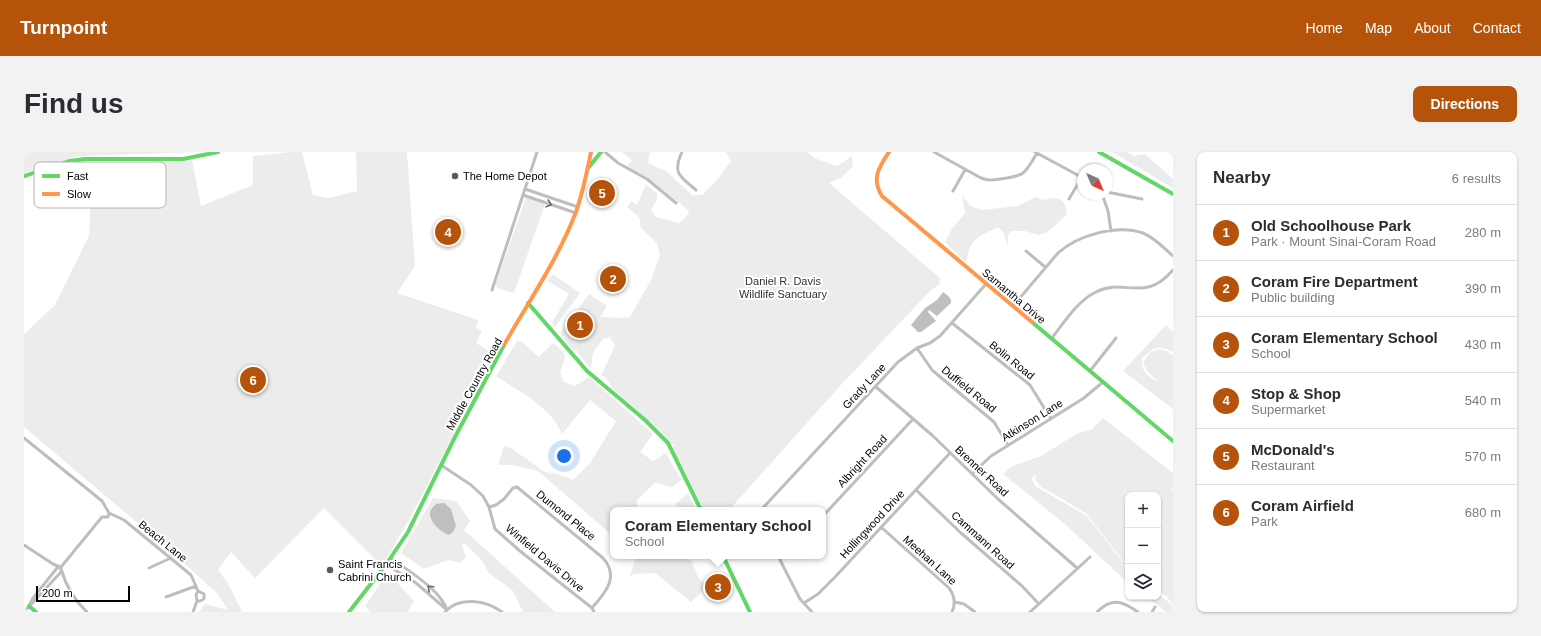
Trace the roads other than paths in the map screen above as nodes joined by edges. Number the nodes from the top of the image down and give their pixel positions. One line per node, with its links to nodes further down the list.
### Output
1 (218, 152): 11 (main road)
2 (537, 152): 18 (street)
3 (591, 152): 12 (main road, Middle Country Road)
4 (601, 152): 12 (main road)
5 (605, 152): 27 (street)
6 (682, 152): 19 (street)
7 (889, 152): 35 (main road, Samantha Drive)
8 (934, 152): 13 (street)
9 (1036, 152): 13 (street); 15 (street)
10 (1099, 152): 23 (main road)
11 (67, 162)
12 (588, 168): 28 (main road, Middle Country Road)
13 (966, 170): 20 (street)
14 (34, 173): 16 (main road)
15 (1077, 175)
16 (24, 176)
17 (1077, 186): 24 (street)
18 (524, 189): 22 (street); 28 (street)
19 (696, 190)
20 (953, 191)
21 (1113, 193): 25 (street)
22 (523, 194): 29 (street, one-way to 29); 36 (street)
23 (1173, 194)
24 (1069, 199)
25 (1142, 199)
26 (1104, 200): 30 (street)
27 (676, 203)
28 (578, 207): 29 (main road, Middle Country Road)
29 (576, 213): 37 (main road, Middle Country Road)
30 (1111, 231): 32 (street); 33 (street)
31 (1026, 251): 33 (street)
32 (1173, 256)
33 (1045, 267): 38 (street)
34 (1173, 270): 41 (street)
35 (986, 284): 38 (main road, Samantha Drive); 39 (street, Grady Lane)
36 (492, 290)
37 (528, 303): 52 (main road, Middle Country Road); 56 (main road)
38 (1013, 306): 41 (main road, Samantha Drive)
39 (952, 323): 42 (street, Grady Lane); 47 (street, Bolin Road)
40 (1116, 338): 43 (street)
41 (1051, 339): 43 (main road, Samantha Drive)
42 (917, 348): 45 (street, Grady Lane); 50 (street, Duffield Road)
43 (1090, 371): 44 (main road, Samantha Drive)
44 (1103, 382): 47 (street, Atkinson Lane); 49 (main road, Samantha Drive)
45 (876, 387): 46 (street, Brenner Road); 57 (street, Grady Lane)
46 (913, 419): 51 (street, Brenner Road); 59 (street, Albright Road)
47 (1051, 419): 50 (street, Atkinson Lane)
48 (24, 438): 58 (street, Beach Lane)
49 (1173, 441)
50 (1008, 445): 53 (street, Atkinson Lane)
51 (950, 453): 53 (street, Brenner Road); 54 (street, Hollingwood Drive)
52 (441, 465): 55 (street, Winfield Davis Drive); 64 (main road, Middle Country Road)
53 (972, 474): 70 (street, Brenner Road)
54 (916, 490): 60 (street, Hollingwood Drive); 77 (street, Cammann Road)
55 (489, 507): 80 (street, Winfield Davis Drive); 80 (street, Dumond Place)
56 (700, 507)
57 (764, 507)
58 (109, 512): 63 (street, Beach Lane); 68 (street)
59 (826, 513)
60 (881, 527): 75 (street, Meehan Lane); 76 (street, Hollingwood Drive)
61 (24, 545): 68 (street)
62 (1090, 557): 70 (street)
63 (171, 558): 69 (street); 71 (street, Beach Lane)
64 (391, 558): 67 (main road, Middle Country Road); 81 (street, one-way to 64)
65 (725, 559): 89 (main road)
66 (780, 559): 76 (street)
67 (387, 565): 81 (street); 86 (main road, Middle Country Road)
68 (61, 567): 78 (street); 84 (street)
69 (149, 568)
70 (1077, 568): 77 (street)
71 (196, 586): 72 (street, Beach Lane); 73 (street)
72 (198, 591): 74 (street, Beach Lane); 74 (street, Beach Lane)
73 (166, 597)
74 (197, 601): 85 (street, Beach Lane)
75 (955, 602): 91 (street, Meehan Lane); 92 (street)
76 (804, 603): 90 (street)
77 (1039, 604): 93 (street)
78 (29, 606): 82 (street); 83 (main road)
79 (1155, 607): 96 (street)
80 (592, 608): 88 (street, Winfield Davis Drive)
81 (446, 611): 87 (street)
82 (24, 612)
83 (36, 612)
84 (87, 612)
85 (193, 612)
86 (349, 612)
87 (502, 612)
88 (594, 612)
89 (750, 612)
90 (812, 612)
91 (952, 612)
92 (975, 612)
93 (1030, 612)
94 (1097, 612): 95 (street)
95 (1138, 612)
96 (1152, 612)

